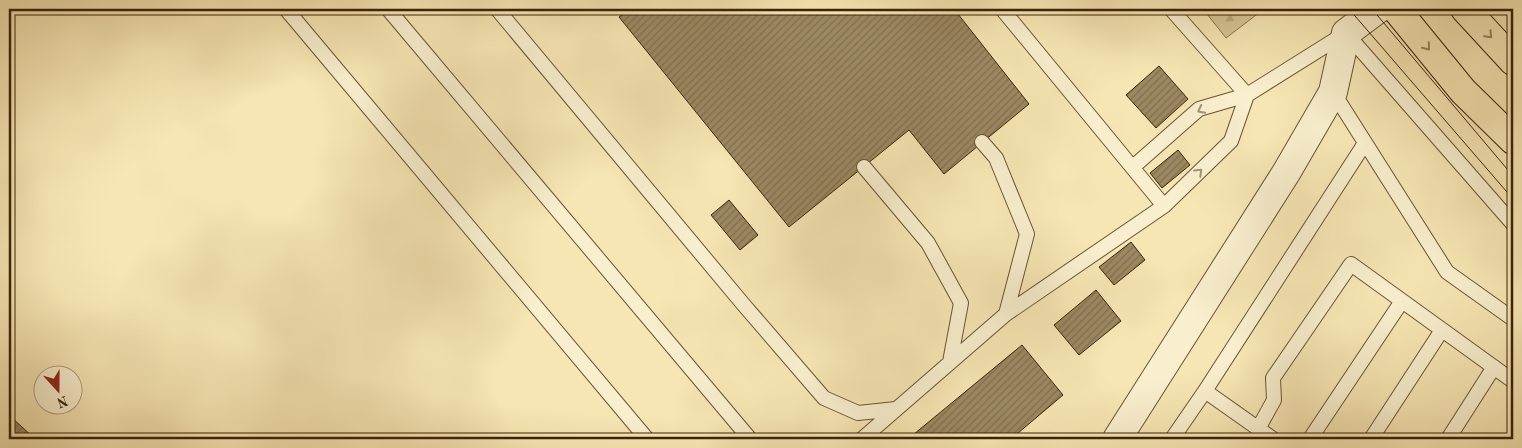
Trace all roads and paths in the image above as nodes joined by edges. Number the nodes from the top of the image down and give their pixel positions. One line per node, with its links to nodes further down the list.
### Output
1 (286, 9): 30 (lane)
2 (388, 9): 31 (lane)
3 (497, 9): 28 (lane)
4 (1002, 9): 17 (lane)
5 (1171, 9): 12 (lane)
6 (1378, 9): 9 (street)
7 (1396, 9): 13 (main road, one-way to 13)
8 (1465, 9): 10 (main road, one-way to 10)
9 (1346, 34): 11 (street); 12 (lane); 19 (lane)
10 (1513, 60)
11 (1334, 92): 15 (lane); 33 (street)
12 (1247, 95): 17 (lane, one-way to 17); 18 (lane, one-way to 12)
13 (1513, 140)
14 (982, 142): 21 (lane)
15 (1365, 143): 22 (lane); 27 (lane)
16 (864, 167): 24 (lane)
17 (1133, 167): 18 (lane)
18 (1164, 206): 21 (lane)
19 (1513, 224)
20 (1402, 301): 23 (lane); 29 (lane); 36 (lane)
21 (1006, 314): 24 (lane)
22 (1513, 319)
23 (1442, 330): 25 (lane); 37 (lane)
24 (950, 362): 28 (lane)
25 (1494, 367): 26 (lane); 38 (lane)
26 (1513, 381)
27 (1204, 391): 29 (lane); 34 (lane)
28 (896, 409): 32 (lane)
29 (1258, 429): 35 (lane)
30 (646, 439)
31 (750, 439)
32 (862, 439)
33 (1117, 439)
34 (1172, 439)
35 (1273, 439)
36 (1310, 439)
37 (1371, 439)
38 (1448, 439)

